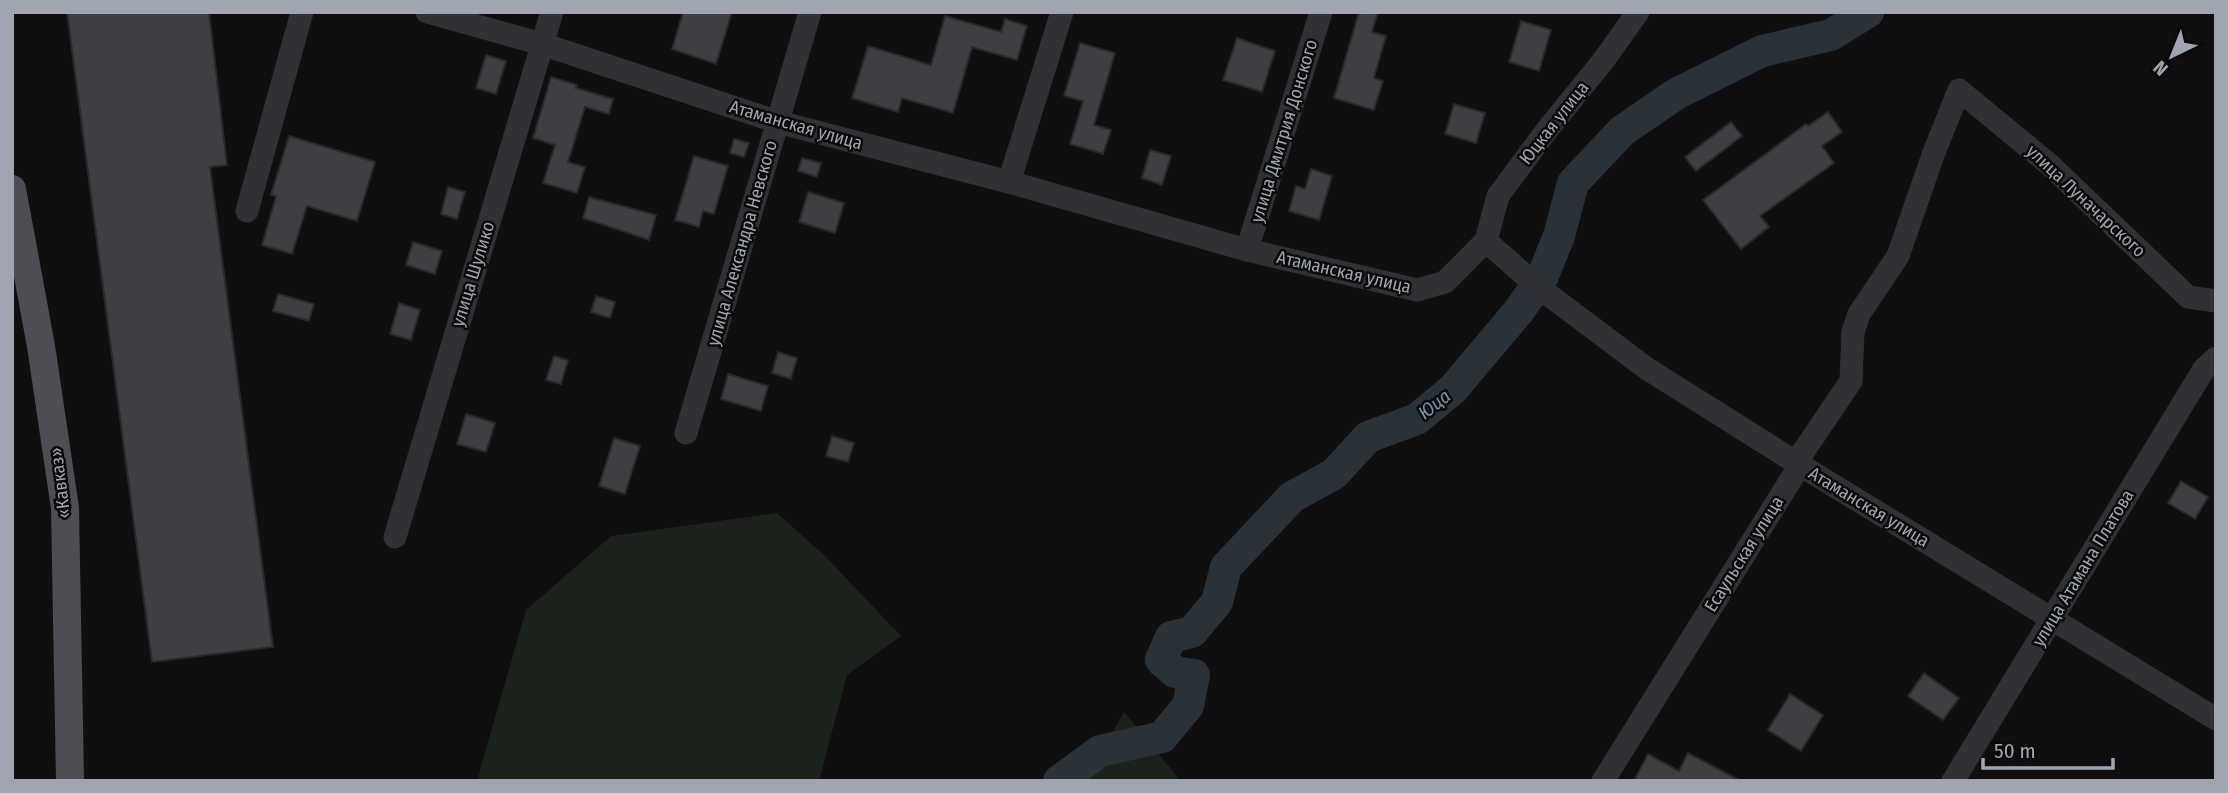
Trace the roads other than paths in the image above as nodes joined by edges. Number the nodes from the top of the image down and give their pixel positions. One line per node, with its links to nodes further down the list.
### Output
1 (302, 12): 13 (street)
2 (427, 12): 8 (street, Атаманская улица)
3 (552, 12): 8 (street, улица Шулико)
4 (810, 12): 10 (street, улица Александра Невского)
5 (1062, 12): 11 (street)
6 (1321, 12): 15 (street, улица Дмитрия Донского)
7 (1638, 12): 14 (street, Юцкая улица)
8 (542, 44): 10 (street, Атаманская улица); 21 (street, улица Шулико)
9 (1959, 90): 17 (street, улица Луначарского); 20 (street, Есаульская улица)
10 (778, 122): 11 (street, Атаманская улица); 19 (street, улица Александра Невского)
11 (1009, 182): 15 (street, Атаманская улица)
12 (12, 189): 25 (main road, «Кавказ»)
13 (247, 211)
14 (1486, 241): 15 (street, Атаманская улица); 20 (street, Атаманская улица)
15 (1247, 250)
16 (12, 281): 24 (main road, «Кавказ»)
17 (2216, 301)
18 (2216, 358): 22 (street, улица Атамана Платова)
19 (686, 433)
20 (1800, 465): 22 (street, Атаманская улица); 26 (street, Есаульская улица)
21 (395, 537)
22 (2051, 617): 23 (street, Атаманская улица); 27 (street, улица Атамана Платова)
23 (2216, 719)
24 (52, 781)
25 (70, 781)
26 (1603, 781)
27 (1952, 781)

